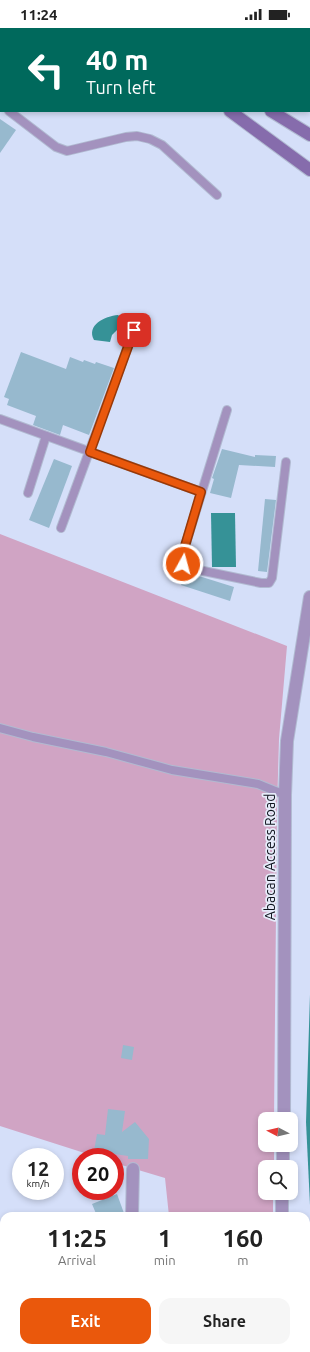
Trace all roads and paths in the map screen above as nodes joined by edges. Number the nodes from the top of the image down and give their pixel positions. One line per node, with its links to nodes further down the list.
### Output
1 (10, 112): 6 (lane)
2 (231, 112): 5 (main road)
3 (273, 112): 4 (main road)
4 (310, 134)
5 (310, 170)
6 (217, 195)
7 (134, 330): 11 (lane)
8 (227, 410): 13 (lane)
9 (0, 419): 10 (lane)
10 (46, 436): 11 (lane); 14 (lane)
11 (90, 452): 13 (lane); 15 (lane)
12 (286, 462): 13 (lane)
13 (201, 492)
14 (28, 493)
15 (61, 528)
16 (310, 597): 18 (street, Abacan Access Road)
17 (0, 728): 18 (lane)
18 (285, 794): 19 (street, Abacan Access Road)
19 (284, 1112)
20 (132, 1168): 22 (street)
21 (282, 1200): 23 (street)
22 (132, 1212)
23 (282, 1212)

